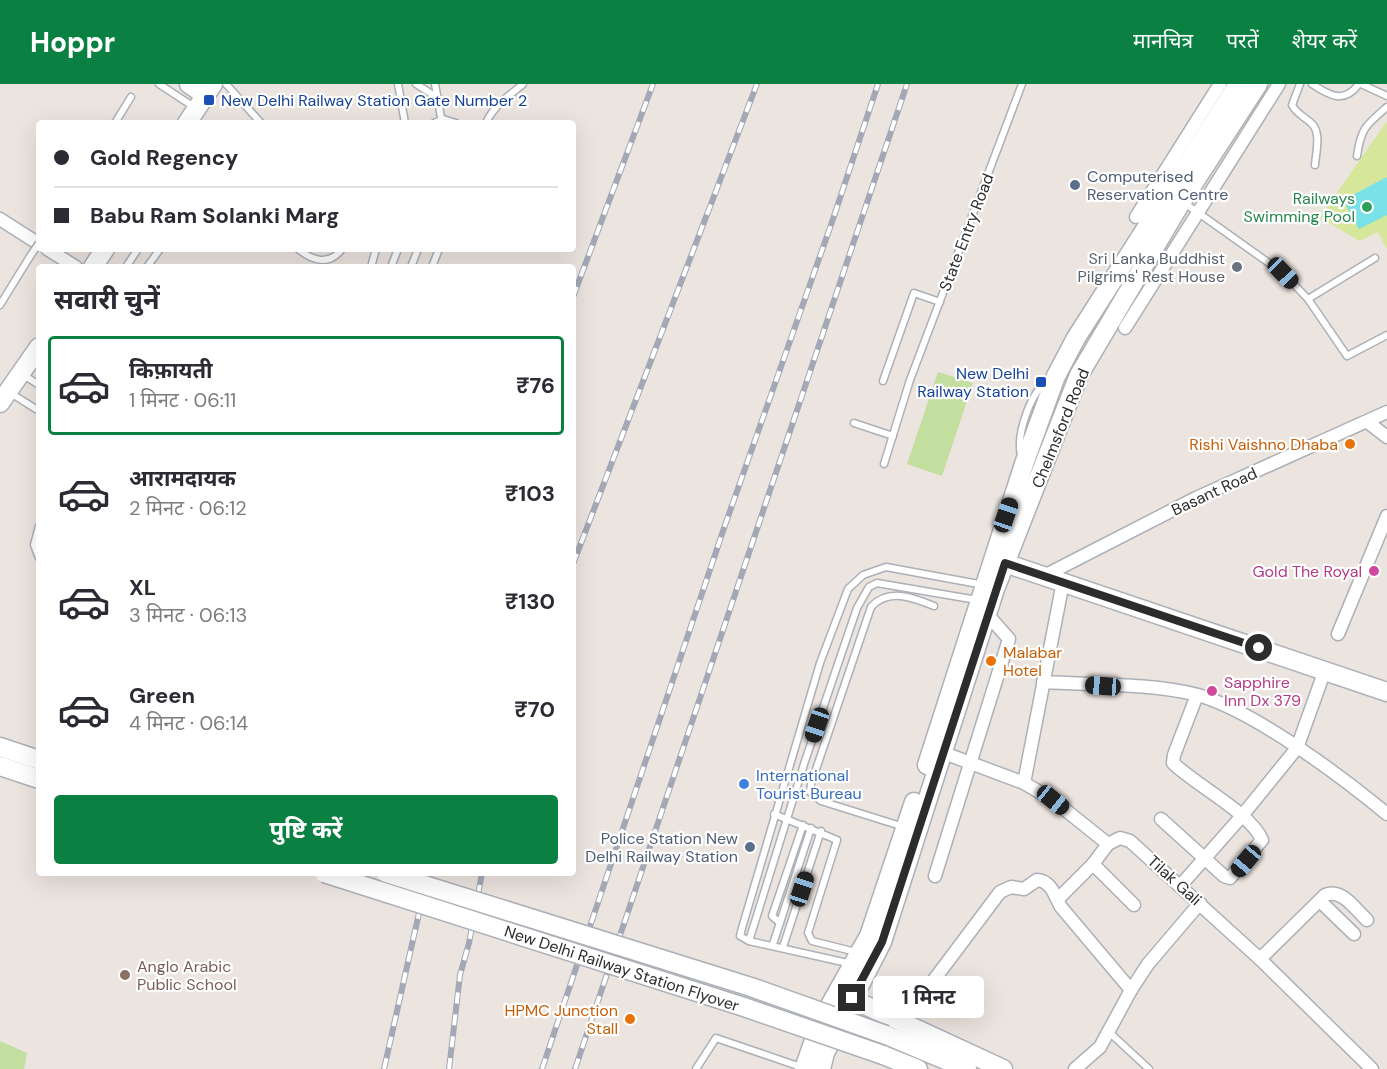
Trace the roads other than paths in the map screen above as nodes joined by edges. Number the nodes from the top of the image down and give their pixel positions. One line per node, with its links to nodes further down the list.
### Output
1 (159, 84): 19 (lane)
2 (189, 84): 19 (main road)
3 (225, 84): 22 (lane)
4 (398, 84): 23 (lane)
5 (416, 84): 18 (lane)
6 (435, 84): 18 (lane)
7 (524, 84): 25 (lane)
8 (1022, 84): 40 (lane, State Entry Road)
9 (1220, 84): 30 (street)
10 (1238, 84): 47 (main road, Chelmsford Road)
11 (1258, 84): 28 (main road, Chelmsford Road)
12 (1279, 84): 29 (street)
13 (1300, 84): 27 (lane)
14 (1312, 84): 15 (lane)
15 (1360, 84): 16 (lane)
16 (1387, 96)
17 (131, 97): 21 (lane)
18 (439, 99): 24 (lane)
19 (200, 103)
20 (1387, 107): 26 (lane)
21 (117, 120)
22 (258, 120)
23 (404, 120)
24 (442, 120)
25 (487, 120)
26 (1357, 156)
27 (1315, 165)
28 (1182, 201): 29 (lane); 46 (main road, Chelmsford Road)
29 (1198, 211): 39 (lane); 42 (street)
30 (1137, 217)
31 (0, 219): 32 (street)
32 (36, 241)
33 (36, 248): 41 (lane, bridge)
34 (52, 252): 38 (street)
35 (303, 252): 36 (lane)
36 (339, 252)
37 (1375, 258): 39 (lane)
38 (71, 264)
39 (1308, 299): 43 (lane)
40 (940, 302): 48 (lane); 55 (lane, State Entry Road)
41 (0, 304)
42 (1125, 328)
43 (1387, 335)
44 (36, 351): 45 (main road)
45 (21, 373): 49 (lane); 50 (main road)
46 (1079, 375): 47 (lane); 59 (main road, Chelmsford Road)
47 (1056, 376): 57 (main road, Chelmsford Road)
48 (883, 381)
49 (36, 383)
50 (4, 397): 51 (lane)
51 (36, 410)
52 (1387, 412): 54 (street, Basant Road)
53 (854, 423): 55 (lane)
54 (1369, 423): 56 (street); 62 (street, Basant Road)
55 (893, 436): 58 (lane, State Entry Road)
56 (1387, 437)
57 (1024, 461): 59 (lane); 61 (main road, Chelmsford Road)
58 (884, 464)
59 (1040, 474): 61 (main road, Chelmsford Road)
60 (1387, 516): 68 (street)
61 (998, 560): 62 (main road); 66 (main road)
62 (1044, 576): 64 (main road)
63 (943, 578): 65 (lane); 66 (lane); 81 (lane)
64 (1063, 582): 69 (main road); 70 (street)
65 (939, 592): 66 (lane); 84 (lane)
66 (986, 597): 75 (main road); 77 (street); 88 (main road)
67 (934, 606): 88 (lane)
68 (1338, 634)
69 (1325, 670): 71 (main road); 74 (street)
70 (1043, 682): 72 (street); 80 (street)
71 (1387, 690)
72 (1197, 695): 74 (street); 83 (street)
73 (0, 747): 76 (main road)
74 (1297, 748): 82 (street); 83 (street)
75 (944, 753): 77 (street); 108 (main road)
76 (36, 759)
77 (969, 762): 80 (street); 95 (street)
78 (0, 766): 79 (main road)
79 (36, 778)
80 (1024, 783): 90 (street)
81 (774, 814): 84 (lane); 104 (lane)
82 (1387, 814)
83 (1241, 817): 91 (street); 91 (street)
84 (786, 819): 86 (lane); 104 (lane)
85 (1161, 819): 91 (street)
86 (803, 825): 87 (lane); 102 (lane)
87 (812, 828): 89 (lane); 102 (lane)
88 (904, 828): 108 (main road)
89 (821, 831): 106 (lane); 108 (lane)
90 (1108, 844): 92 (street); 96 (street, Tilak Gali)
91 (1204, 857): 96 (street)
92 (1093, 864): 97 (street); 100 (street)
93 (333, 876): 115 (main road, New Delhi Railway Station Flyover, bridge)
94 (396, 876): 116 (main road, New Delhi Railway Station Flyover, bridge)
95 (935, 876)
96 (1181, 885): 99 (street, Tilak Gali)
97 (1059, 898): 109 (street); 111 (street)
98 (1320, 901): 101 (street); 103 (street); 107 (street)
99 (1200, 903): 107 (street, Tilak Gali); 109 (street)
100 (1134, 905)
101 (1367, 920)
102 (780, 923): 105 (lane)
103 (1354, 934)
104 (749, 941): 105 (lane)
105 (773, 944): 106 (lane)
106 (783, 947): 108 (lane)
107 (1260, 959): 120 (street, Tilak Gali)
108 (861, 962): 110 (main road)
109 (1131, 990): 112 (street)
110 (845, 996): 111 (main road); 114 (main road)
111 (903, 1021): 117 (main road)
112 (1110, 1033): 118 (street); 119 (lane)
113 (696, 1069): 114 (lane)
114 (810, 1069)
115 (918, 1069)
116 (967, 1069)
117 (1003, 1069)
118 (1075, 1069)
119 (1149, 1069)
120 (1372, 1069)

